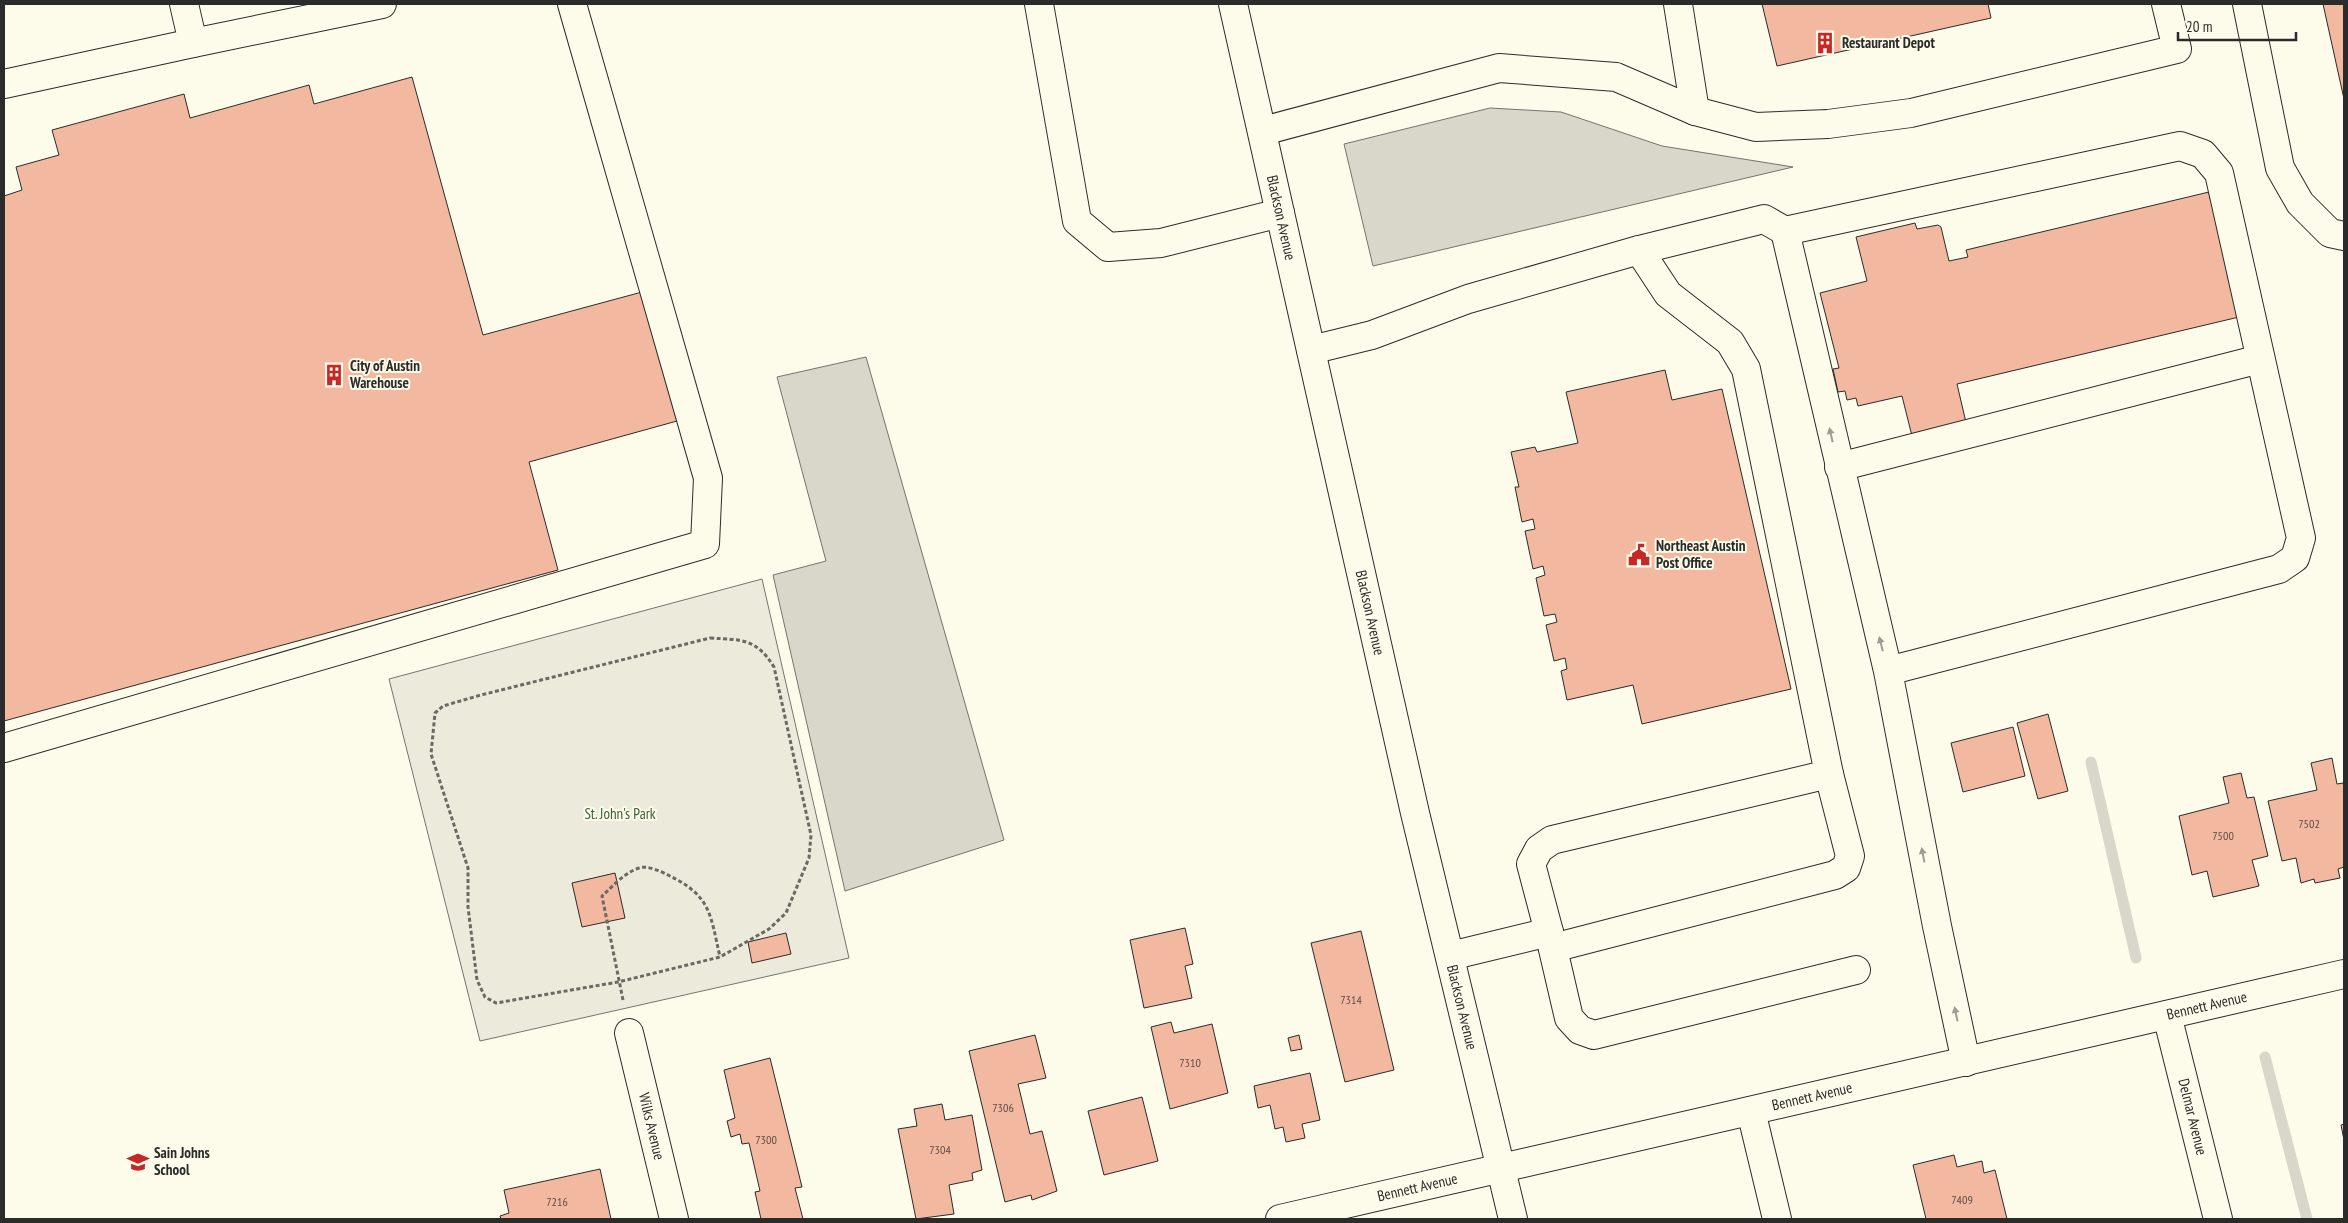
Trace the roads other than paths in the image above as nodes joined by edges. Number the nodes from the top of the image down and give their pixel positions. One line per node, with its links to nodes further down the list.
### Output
1 (184, 4): 9 (street)
2 (382, 4): 9 (street)
3 (572, 4): 21 (street)
4 (1039, 4): 13 (street)
5 (1233, 4): 12 (street, Blackson Avenue)
6 (1678, 4): 11 (street)
7 (2166, 4): 11 (street)
8 (2247, 4): 15 (street)
9 (193, 43): 10 (street)
10 (4, 84)
11 (1696, 111): 12 (street)
12 (1263, 132): 13 (street, Blackson Avenue)
13 (1280, 213): 17 (street, Blackson Avenue)
14 (1785, 231): 16 (street); 18 (street); 19 (street, one-way to 14)
15 (2344, 236)
16 (1639, 250): 17 (street); 22 (street)
17 (1311, 350): 24 (street, Blackson Avenue)
18 (2260, 359): 19 (street); 20 (street)
19 (1839, 468): 20 (street, one-way to 19)
20 (1888, 670): 29 (street, one-way to 20)
21 (4, 748)
22 (1829, 774): 23 (street); 23 (street)
23 (1550, 940): 24 (street); 25 (street)
24 (1450, 956): 31 (street, Blackson Avenue)
25 (1856, 970)
26 (2344, 974): 27 (street, Bennett Avenue)
27 (2167, 1015): 29 (street, Bennett Avenue); 36 (street, Delmar Avenue)
28 (629, 1033): 32 (street, Wilks Avenue)
29 (1966, 1062): 30 (street, Bennett Avenue)
30 (1751, 1111): 31 (street, Bennett Avenue); 35 (street)
31 (1501, 1168): 33 (street, Bennett Avenue); 34 (street, Blackson Avenue)
32 (674, 1219)
33 (1280, 1219)
34 (1513, 1219)
35 (1777, 1219)
36 (2218, 1219)

